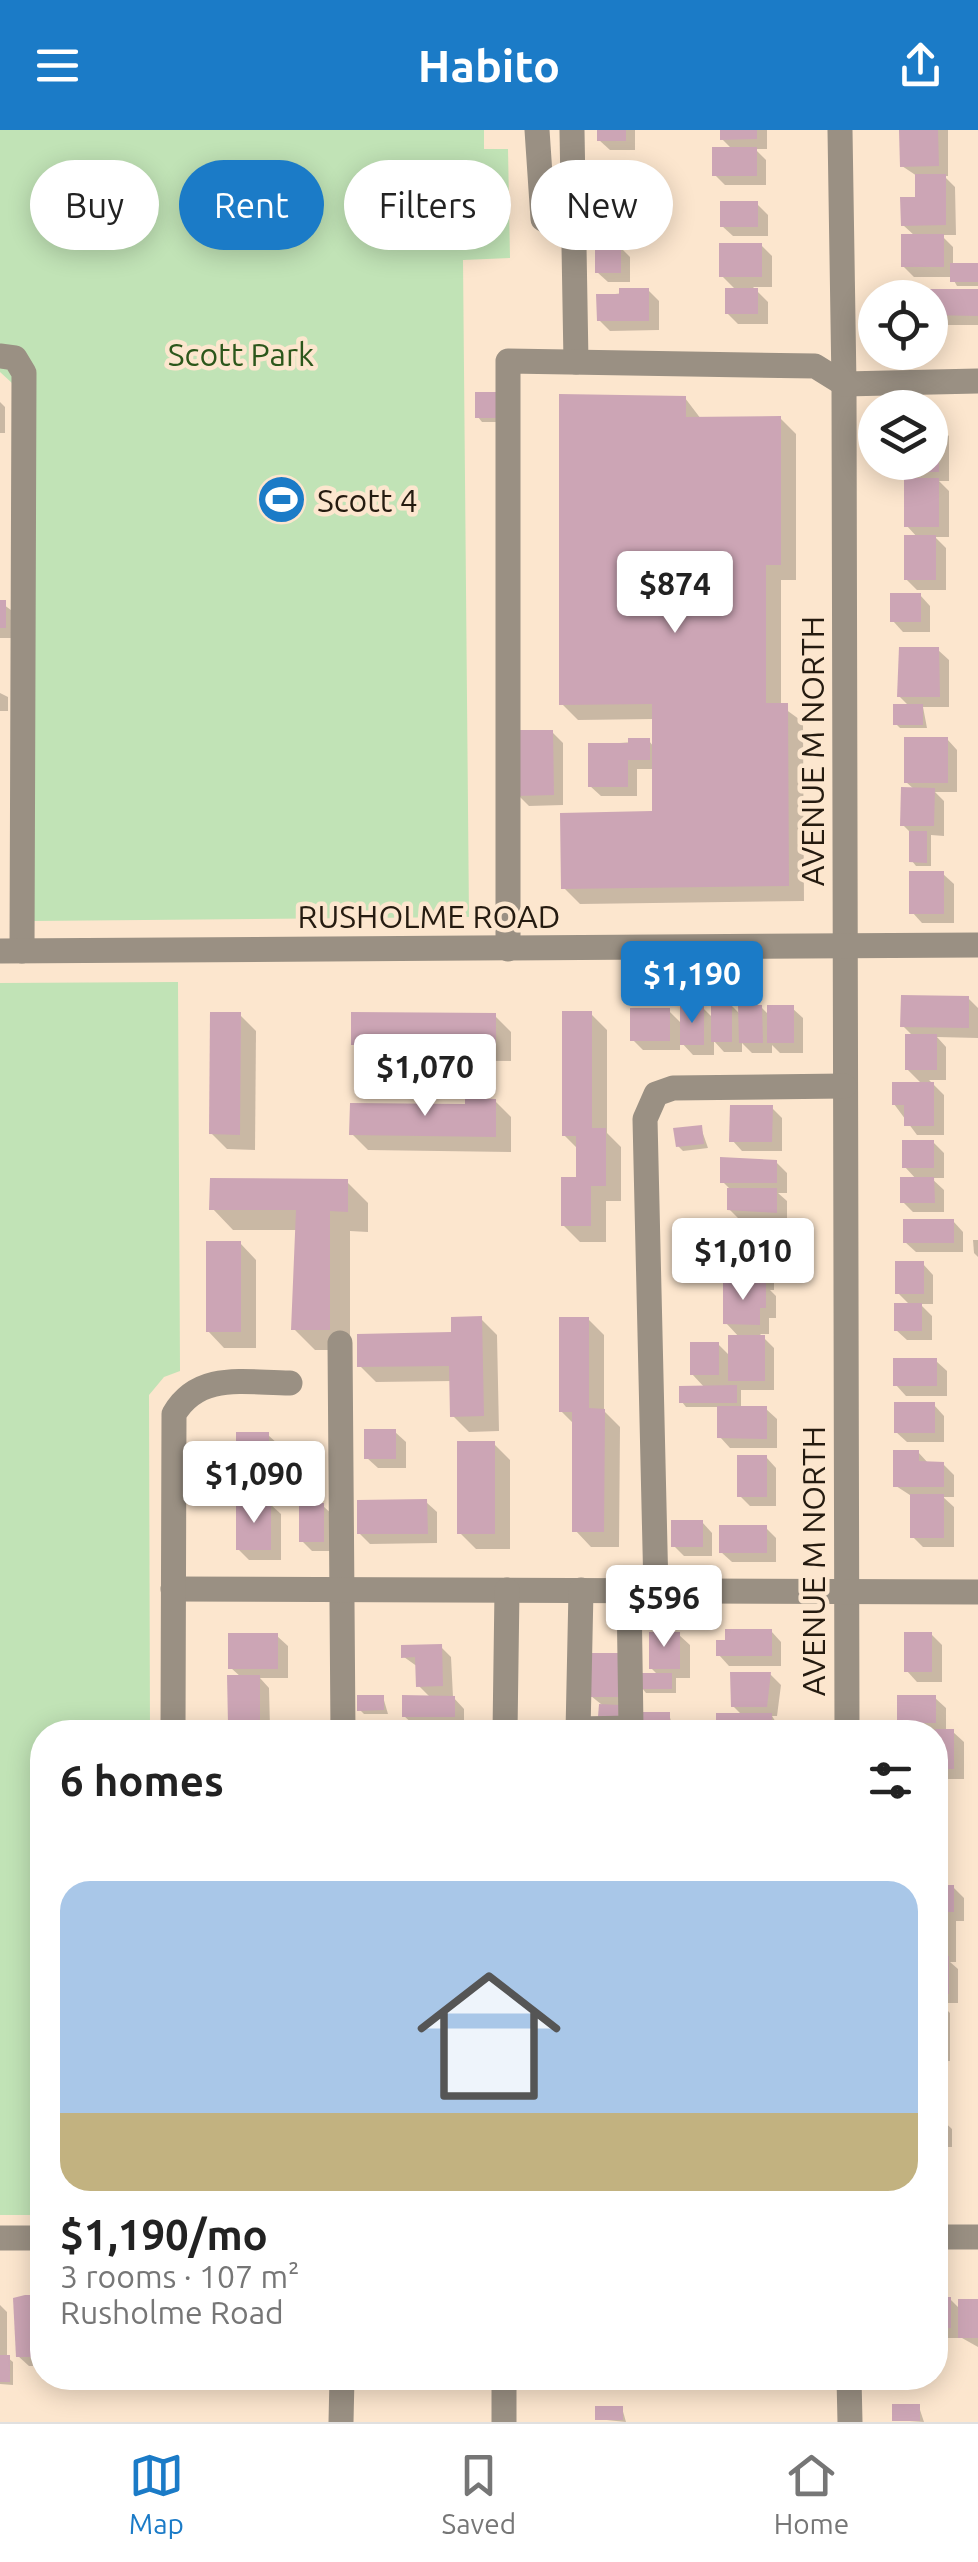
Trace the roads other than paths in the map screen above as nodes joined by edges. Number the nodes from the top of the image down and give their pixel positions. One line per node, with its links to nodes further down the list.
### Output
1 (537, 130): 4 (street)
2 (572, 130): 5 (street)
3 (840, 130): 10 (street, AVENUE M NORTH)
4 (539, 160)
5 (572, 160)
6 (572, 250): 8 (street)
7 (0, 356): 14 (street)
8 (576, 362): 10 (street); 13 (street)
9 (978, 382): 10 (street)
10 (844, 384): 11 (street, AVENUE M NORTH)
11 (844, 944): 12 (street, RUSHOLME ROAD); 13 (street, RUSHOLME ROAD); 15 (street, AVENUE M NORTH)
12 (978, 945)
13 (508, 948): 14 (street, RUSHOLME ROAD)
14 (11, 951)
15 (844, 1086): 19 (street, AVENUE M NORTH); 23 (street)
16 (340, 1343): 20 (street)
17 (290, 1383): 18 (street)
18 (173, 1589): 20 (street); 25 (street)
19 (846, 1589): 23 (street); 24 (street); 30 (street, AVENUE M NORTH)
20 (344, 1590): 21 (street); 26 (street)
21 (506, 1590): 22 (street); 27 (street)
22 (582, 1590): 23 (street); 28 (street)
23 (642, 1591): 29 (street)
24 (978, 1592)
25 (173, 1720)
26 (343, 1720)
27 (505, 1720)
28 (578, 1720)
29 (632, 1720)
30 (846, 1720)
31 (948, 2237): 32 (street)
32 (978, 2237)
33 (0, 2238): 34 (street)
34 (30, 2238)
35 (342, 2390): 38 (street)
36 (504, 2390): 39 (street)
37 (849, 2390): 40 (street)
38 (341, 2422)
39 (504, 2422)
40 (850, 2422)

